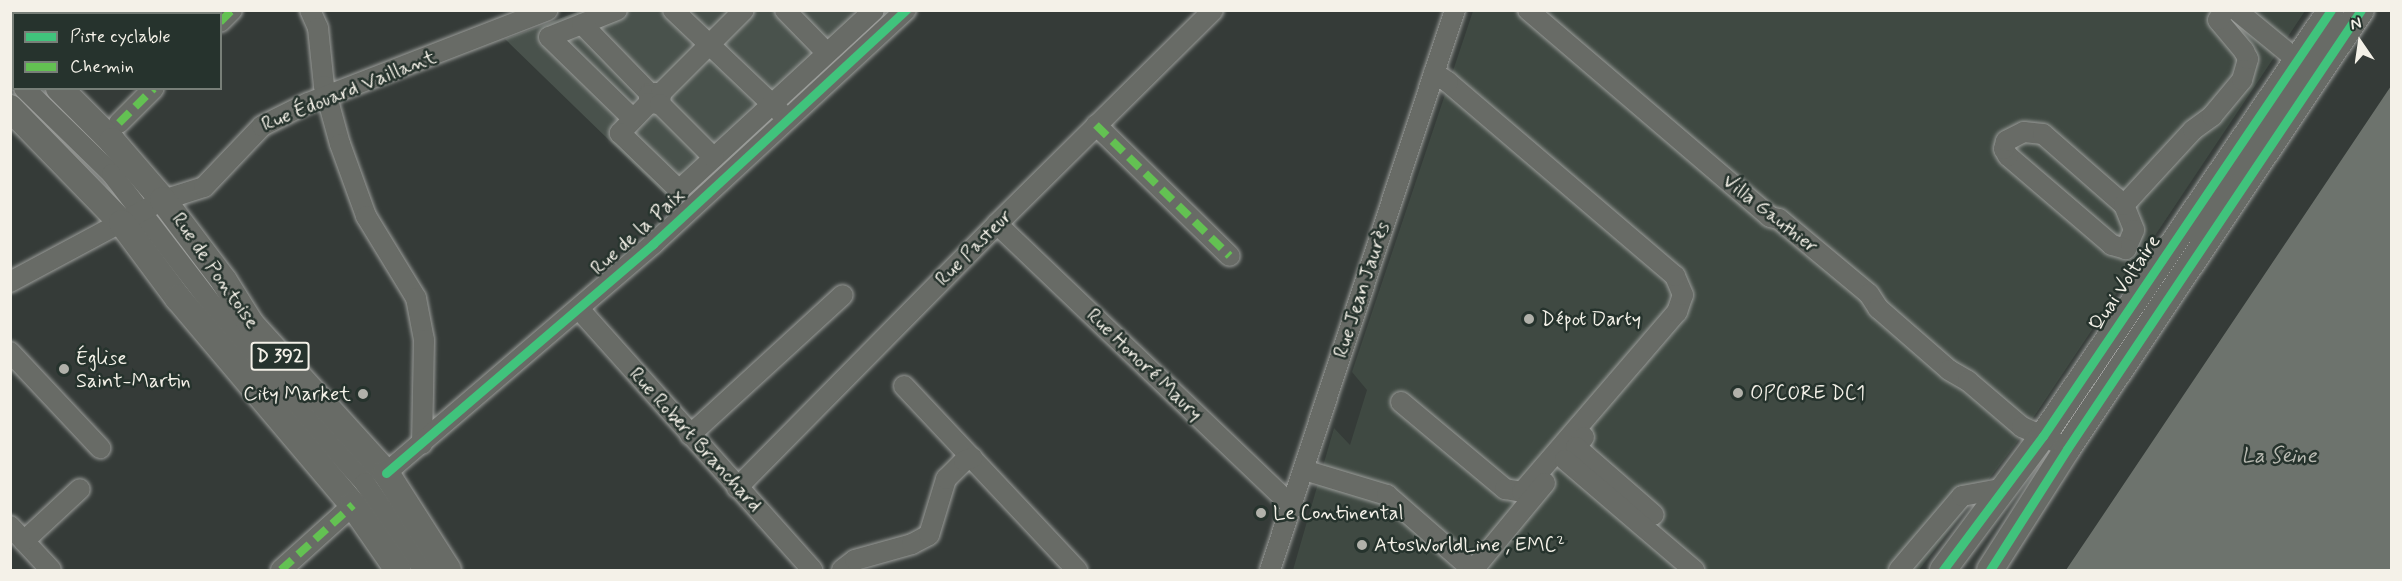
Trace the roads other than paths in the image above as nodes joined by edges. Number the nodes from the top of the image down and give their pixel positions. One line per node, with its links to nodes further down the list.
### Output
1 (310, 10): 24 (street)
2 (548, 10): 24 (street, Rue Édouard Vaillant)
3 (617, 10): 16 (street)
4 (673, 10): 17 (street)
5 (744, 10): 17 (street)
6 (785, 10): 18 (street)
7 (874, 10): 18 (street)
8 (906, 10): 29 (street, Rue de la Paix)
9 (1213, 10): 30 (street, Rue Pasteur)
10 (1455, 10): 20 (street, Rue Jean Jaurès)
11 (1528, 10): 44 (street, Villa Gauthier)
12 (2225, 10): 33 (street)
13 (2236, 10): 19 (street)
14 (2331, 10): 19 (main road, Quai Voltaire)
15 (2361, 10): 48 (main road)
16 (582, 24): 25 (street); 28 (street)
17 (709, 46): 25 (street); 26 (street)
18 (827, 53): 26 (street)
19 (2298, 61): 44 (main road, Quai Voltaire)
20 (1434, 73): 42 (street); 50 (street, Rue Jean Jaurès)
21 (26, 90): 34 (street)
22 (62, 90): 31 (main road, D 392)
23 (152, 90): 31 (street)
24 (327, 98): 34 (street, Rue Édouard Vaillant); 45 (street)
25 (655, 98): 28 (street); 32 (street)
26 (771, 105): 29 (street); 32 (street)
27 (10, 108): 34 (main road, D 392)
28 (633, 119): 32 (street)
29 (788, 121): 39 (street, Rue de la Paix)
30 (1096, 125): 35 (street, Rue Pasteur); 36 (street)
31 (116, 132): 34 (main road, Rue de Pontoise / D 392)
32 (714, 158)
33 (2124, 205): 33 (street)
34 (142, 211): 37 (street, Rue Édouard Vaillant); 51 (main road, Rue de Pontoise / D 392); 55 (main road, Rue de Pontoise / D 392); 63 (street)
35 (997, 224): 52 (street, Rue Pasteur); 56 (street, Rue Honoré Maury)
36 (1230, 256)
37 (10, 282)
38 (843, 295): 43 (street)
39 (579, 309): 43 (street, Rue Robert Branchard); 45 (street, Rue de la Paix)
40 (10, 352): 46 (street)
41 (904, 386): 49 (street)
42 (1401, 402)
43 (690, 435): 52 (street, Rue Robert Branchard)
44 (2043, 436): 48 (street, Villa Gauthier); 53 (main road, Quai Voltaire)
45 (422, 444): 51 (street, Rue de la Paix)
46 (100, 448)
47 (1575, 448): 57 (street); 69 (street); 70 (street)
48 (2067, 448): 73 (main road)
49 (972, 458): 66 (street); 67 (street)
50 (1304, 470): 56 (street, Rue Jean Jaurès); 69 (street)
51 (386, 473): 64 (main road, Rue de Pontoise / D 392)
52 (737, 488): 65 (street, Rue Robert Branchard)
53 (2005, 488): 71 (street); 72 (main road, Quai Voltaire)
54 (80, 489): 59 (street)
55 (353, 506): 61 (street); 62 (main road, Rue de Pontoise / D 392)
56 (1292, 506): 68 (street, Rue Jean Jaurès)
57 (1654, 514)
58 (10, 526): 59 (street)
59 (24, 542): 60 (street)
60 (51, 570)
61 (281, 570)
62 (398, 570)
63 (424, 570)
64 (448, 570)
65 (812, 570)
66 (842, 570)
67 (1077, 570)
68 (1270, 570)
69 (1473, 570)
70 (1694, 570)
71 (1899, 570)
72 (1943, 570)
73 (1990, 570)

